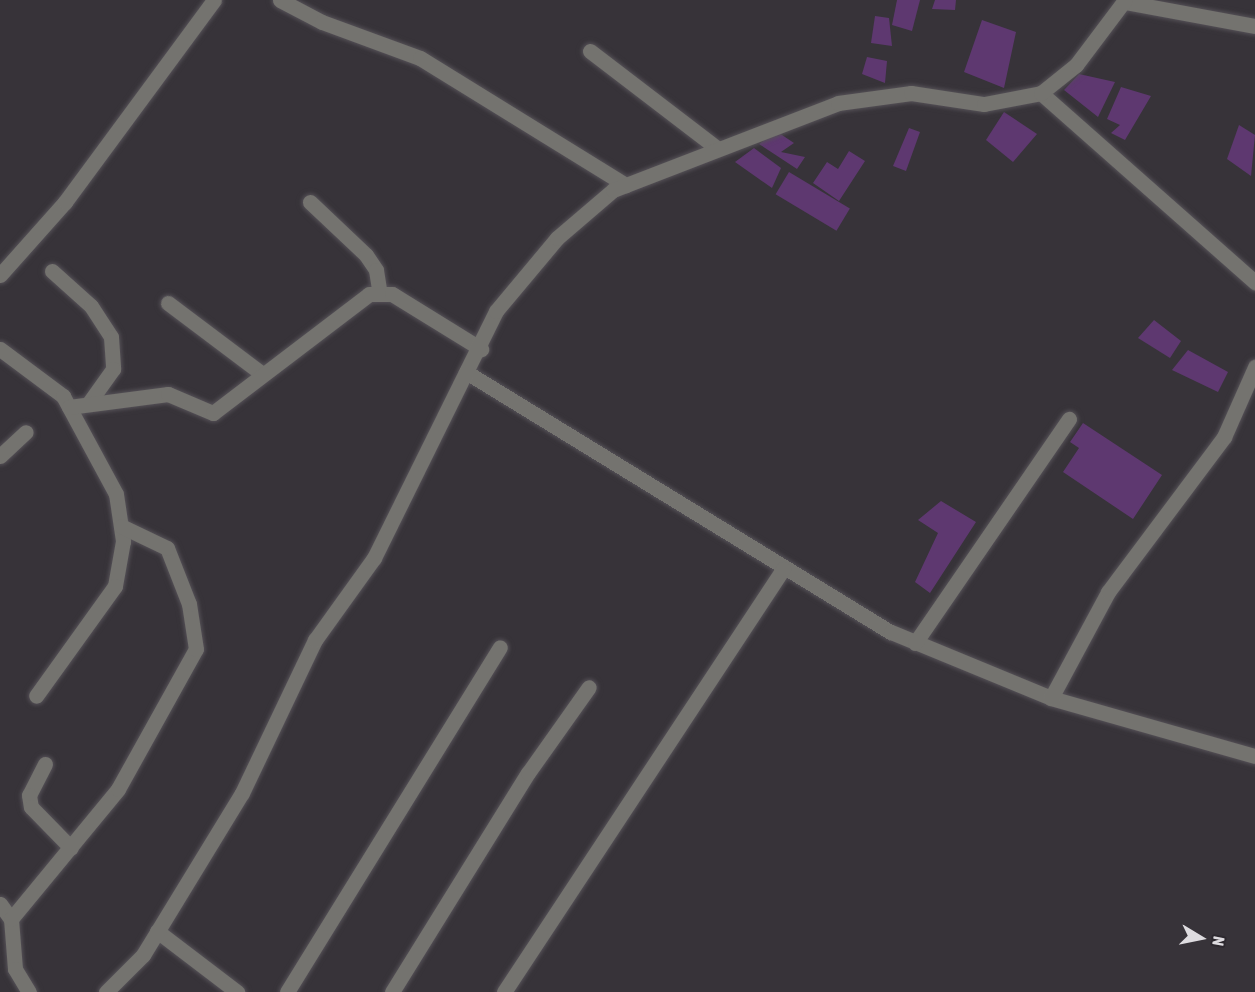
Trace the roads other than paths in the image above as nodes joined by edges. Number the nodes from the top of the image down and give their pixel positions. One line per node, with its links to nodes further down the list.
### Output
1 (214, 0): 11 (street)
2 (280, 0): 8 (street)
3 (1125, 1): 4 (street); 6 (street)
4 (1255, 26)
5 (590, 51): 7 (street)
6 (1041, 93): 7 (street); 12 (street)
7 (717, 148): 8 (street)
8 (626, 185): 15 (street)
9 (310, 202): 13 (street)
10 (52, 271): 20 (street)
11 (0, 275)
12 (1255, 282)
13 (380, 294): 15 (street); 19 (street)
14 (168, 303): 19 (street)
15 (481, 349): 18 (street)
16 (1, 352): 21 (street)
17 (1255, 367): 31 (street)
18 (466, 372): 26 (street); 37 (street)
19 (261, 373): 20 (street)
20 (88, 404): 21 (street)
21 (69, 407): 25 (street)
22 (1069, 419): 27 (street)
23 (26, 432): 24 (street)
24 (0, 456)
25 (121, 526): 30 (street); 34 (street)
26 (783, 569): 27 (street); 43 (street)
27 (915, 643): 31 (street)
28 (500, 647): 41 (street)
29 (589, 687): 42 (street)
30 (36, 696)
31 (1051, 698): 32 (street)
32 (1255, 756)
33 (45, 764): 34 (street)
34 (71, 848): 36 (street)
35 (0, 904): 36 (street)
36 (11, 919): 38 (street)
37 (157, 931): 39 (street); 40 (street)
38 (28, 992)
39 (106, 992)
40 (237, 992)
41 (287, 992)
42 (392, 992)
43 (504, 992)

